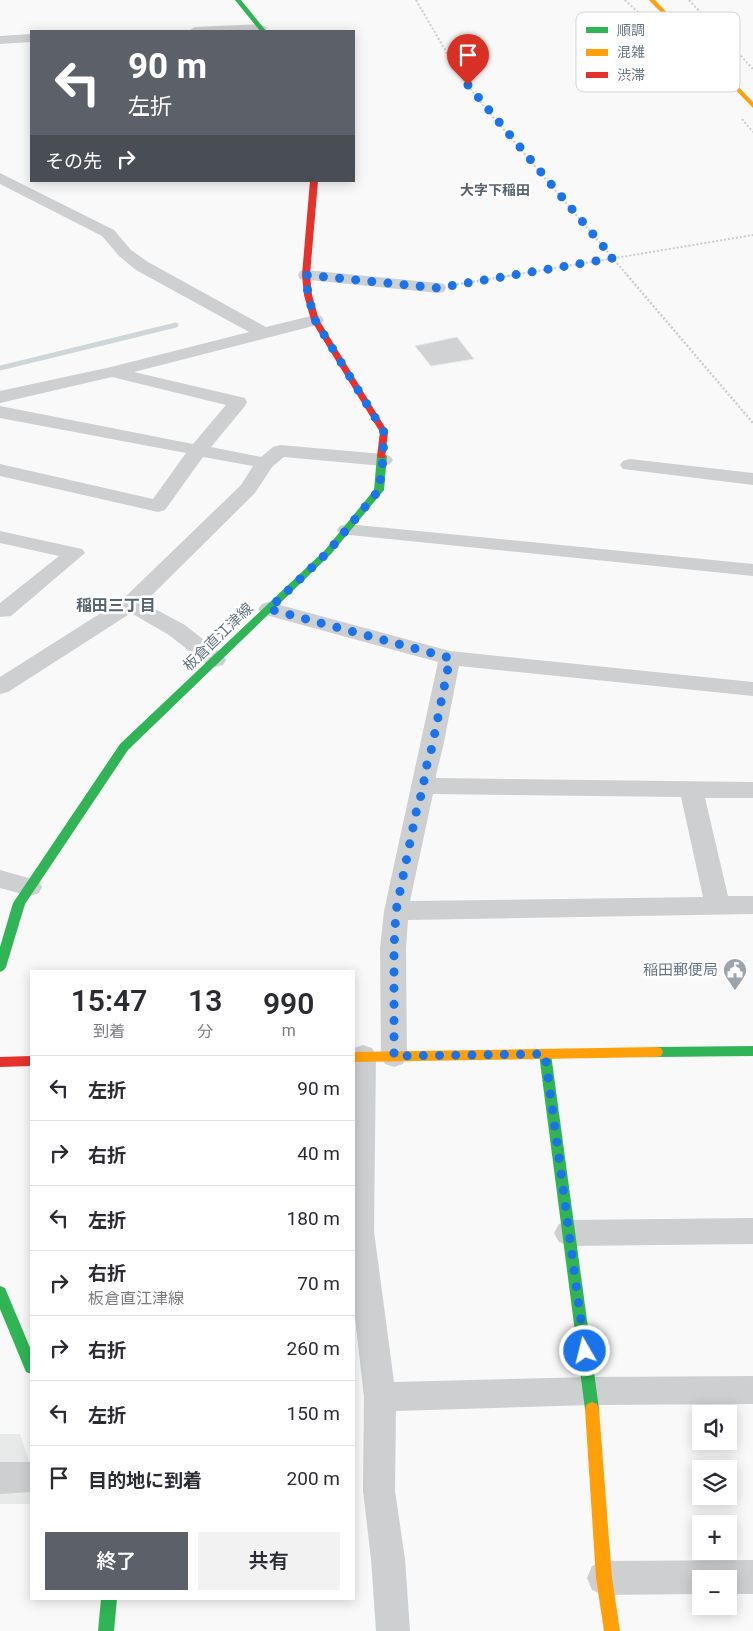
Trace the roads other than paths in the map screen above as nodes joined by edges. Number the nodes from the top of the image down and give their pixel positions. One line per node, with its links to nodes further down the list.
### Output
1 (238, 0): 6 (main road)
2 (642, 0): 4 (main road)
3 (652, 0): 5 (main road)
4 (657, 12)
5 (663, 12)
6 (261, 30)
7 (30, 38): 8 (street)
8 (0, 40)
9 (739, 92): 10 (main road)
10 (753, 106)
11 (0, 178): 16 (street)
12 (314, 182): 13 (main road, 板倉直江津線)
13 (306, 275): 14 (street); 15 (main road, 板倉直江津線)
14 (438, 288)
15 (315, 320): 16 (street); 21 (main road, 板倉直江津線)
16 (262, 332): 17 (street)
17 (112, 372): 18 (street); 20 (street)
18 (0, 397)
19 (0, 412): 20 (street)
20 (198, 450): 22 (street); 24 (street)
21 (383, 460): 22 (street); 26 (main road, 板倉直江津線)
22 (265, 463): 29 (street)
23 (630, 465): 25 (street)
24 (0, 470)
25 (753, 480)
26 (347, 530): 28 (street); 30 (main road, 板倉直江津線)
27 (0, 537): 31 (street)
28 (753, 570)
29 (130, 604): 33 (street); 34 (street)
30 (269, 609): 32 (street); 33 (main road, 板倉直江津線)
31 (0, 610)
32 (450, 658): 35 (street); 36 (street)
33 (215, 660): 40 (main road, 板倉直江津線)
34 (0, 687)
35 (753, 689)
36 (424, 786): 37 (street); 43 (street)
37 (691, 789): 38 (street); 41 (street)
38 (753, 790)
39 (0, 879): 40 (street)
40 (30, 886): 44 (main road, 板倉直江津線)
41 (716, 904): 42 (street); 43 (street)
42 (753, 904)
43 (396, 911): 47 (street)
44 (0, 967)
45 (753, 1051): 46 (main road)
46 (545, 1054): 47 (main road); 52 (main road)
47 (394, 1056): 48 (main road)
48 (358, 1057): 57 (street)
49 (30, 1061): 50 (main road)
50 (0, 1062)
51 (753, 1230): 52 (street)
52 (569, 1233): 56 (main road)
53 (0, 1292): 54 (main road)
54 (30, 1365)
55 (753, 1390): 56 (street)
56 (591, 1391): 57 (street); 60 (main road)
57 (380, 1397): 64 (street)
58 (30, 1477): 59 (street)
59 (0, 1478)
60 (604, 1578): 61 (street); 65 (main road)
61 (753, 1578)
62 (109, 1600): 63 (main road)
63 (106, 1631)
64 (393, 1631)
65 (612, 1631)

